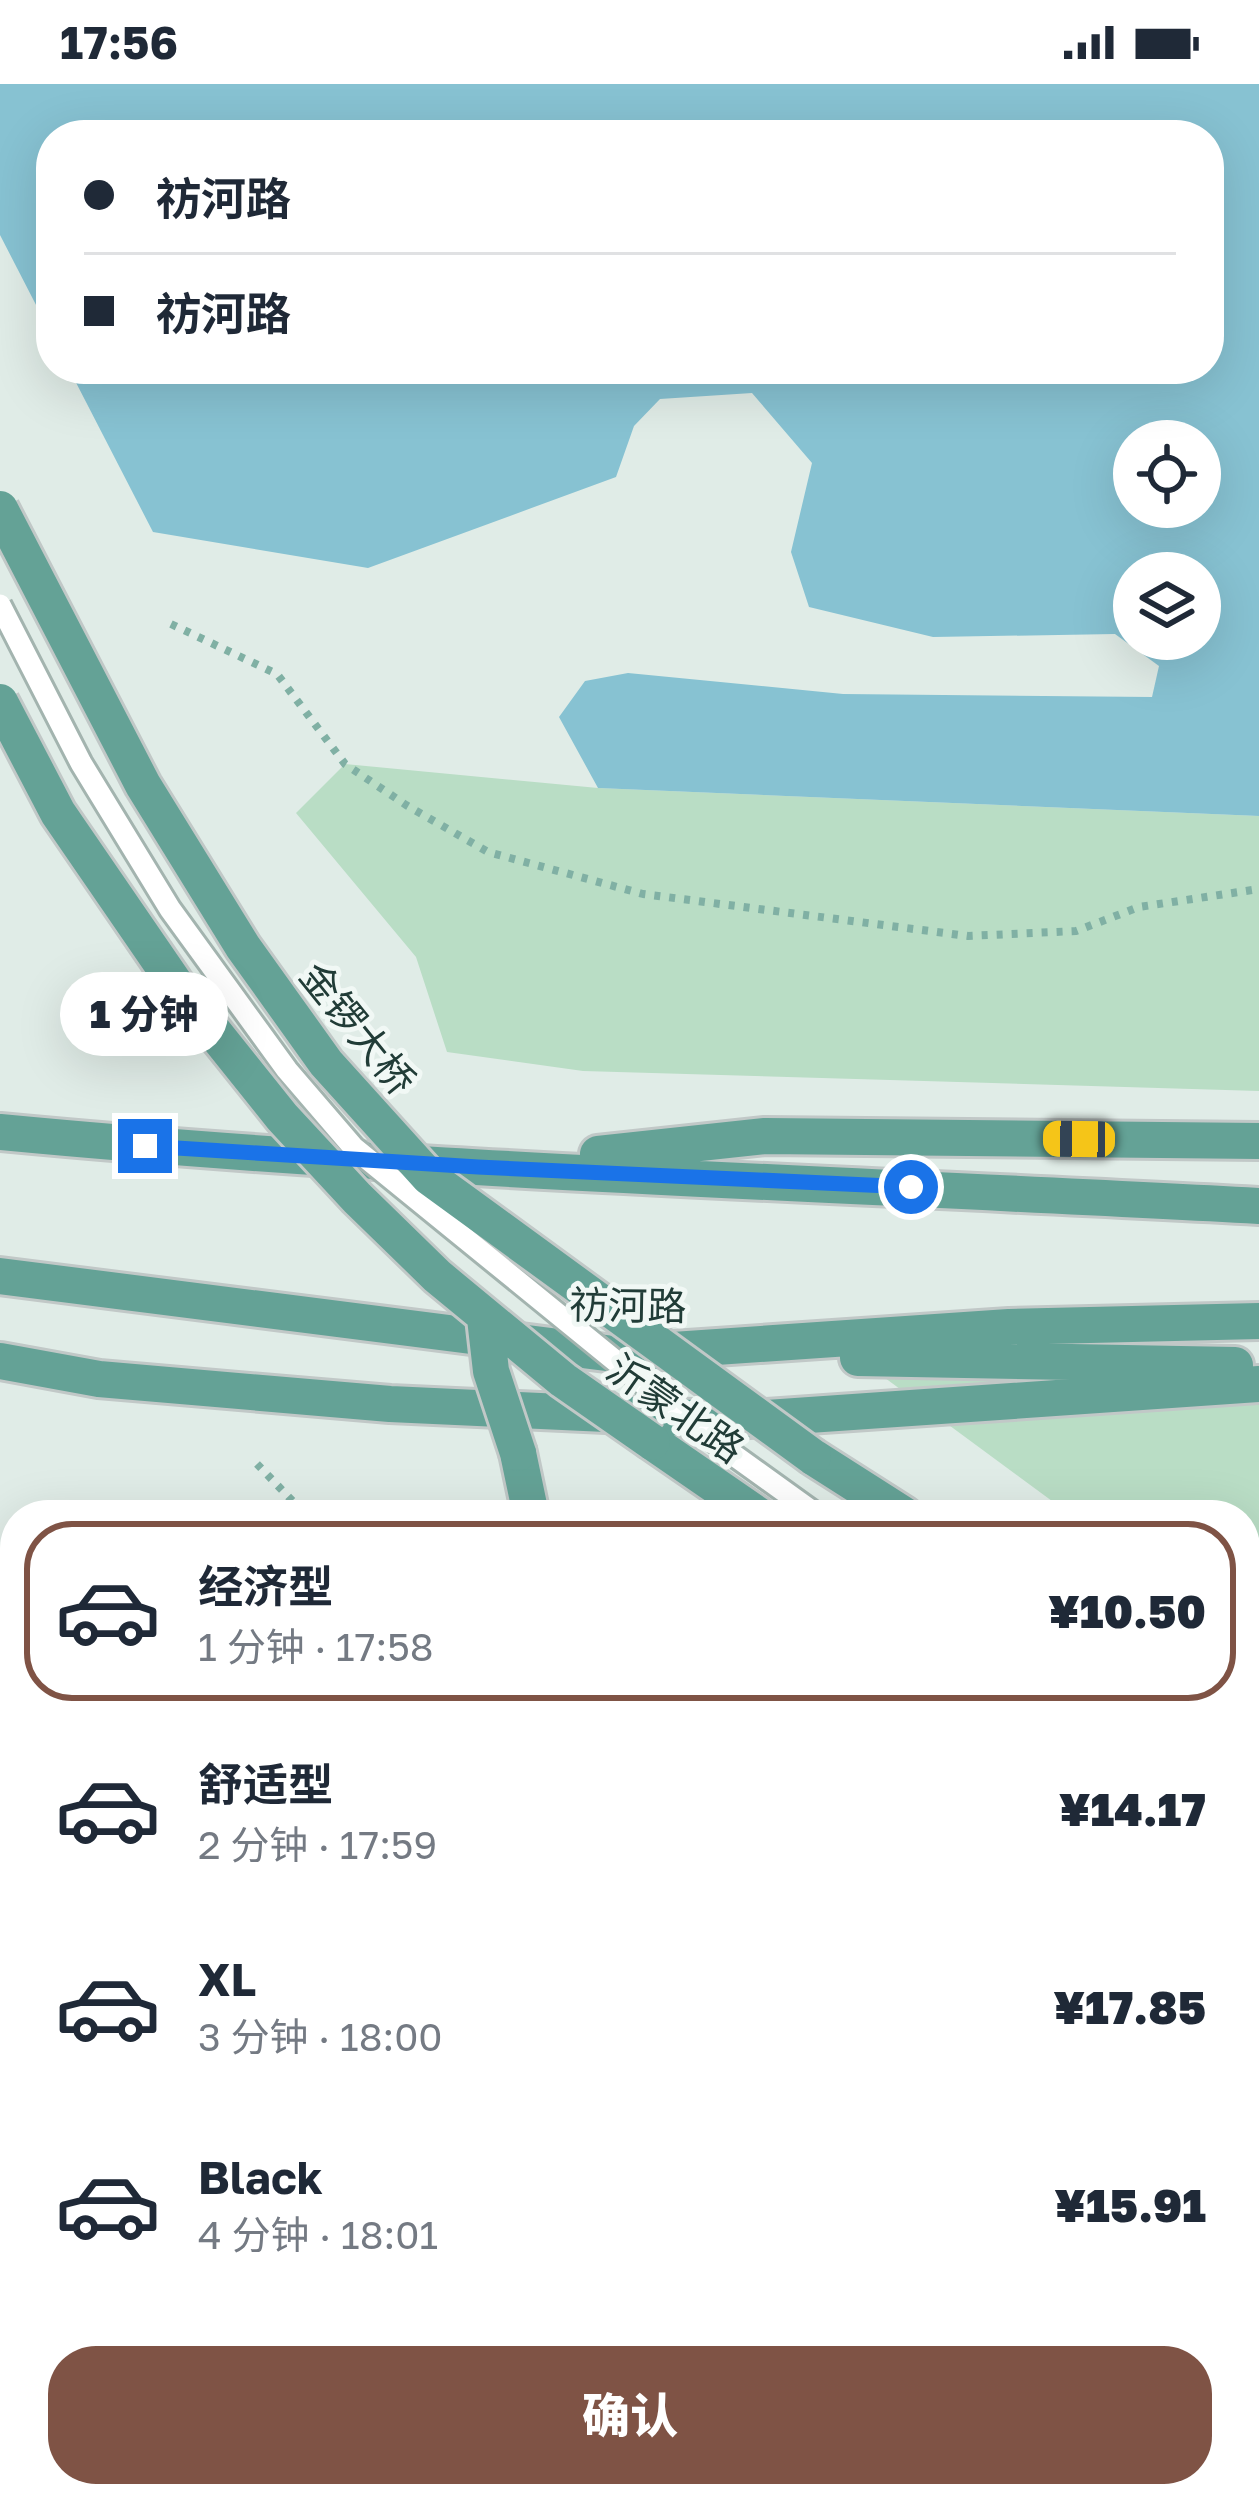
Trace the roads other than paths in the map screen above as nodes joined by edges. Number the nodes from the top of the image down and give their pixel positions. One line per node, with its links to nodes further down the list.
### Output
1 (0, 509): 22 (main road, 金锣大桥, bridge)
2 (0, 605): 21 (lane, bridge)
3 (0, 702): 13 (main road, 沂蒙北路, bridge)
4 (0, 1118): 7 (main road)
5 (0, 1132): 7 (main road)
6 (1259, 1141): 8 (main road)
7 (145, 1146): 8 (main road)
8 (478, 1167): 9 (main road)
9 (1259, 1206)
10 (0, 1276): 12 (main road, 祊河路)
11 (0, 1286): 12 (main road)
12 (82, 1286): 15 (main road, 祊河路)
13 (484, 1318): 19 (main road, bridge); 20 (main road, 沂蒙北路, bridge)
14 (1259, 1322): 15 (main road, 祊河路)
15 (614, 1354): 17 (main road)
16 (0, 1361): 18 (main road)
17 (1259, 1365)
18 (1259, 1384)
19 (528, 1500)
20 (736, 1500)
21 (796, 1500)
22 (880, 1500)

